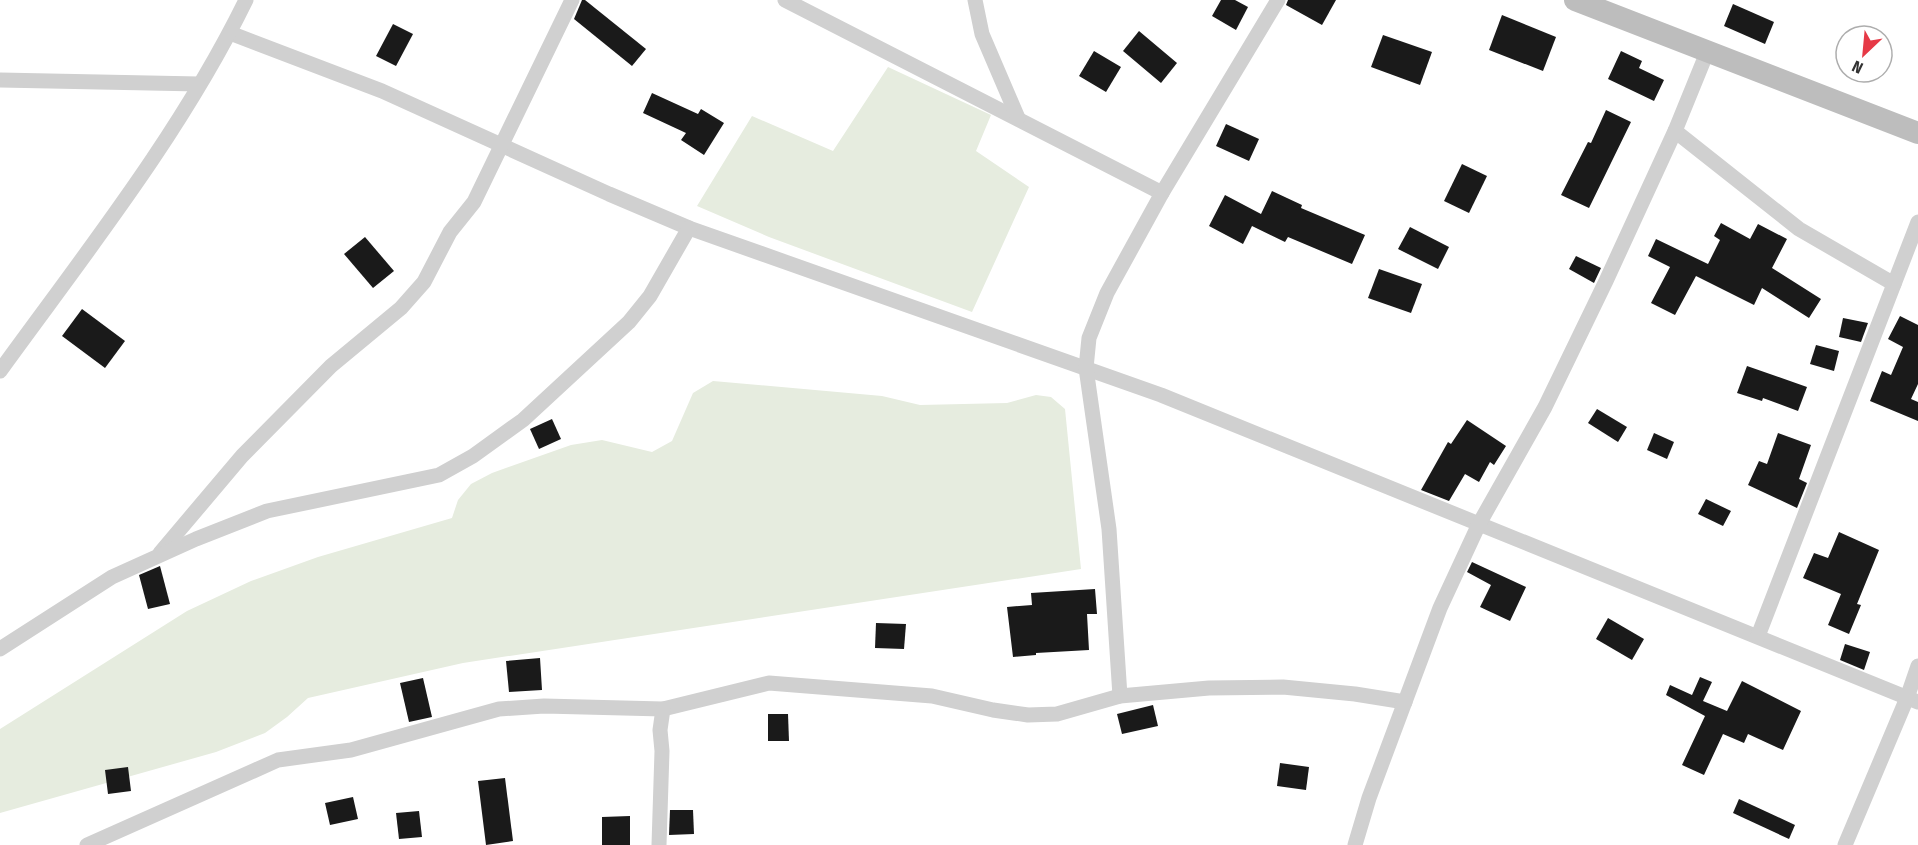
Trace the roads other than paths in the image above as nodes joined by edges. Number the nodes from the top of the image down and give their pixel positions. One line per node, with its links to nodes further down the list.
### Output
1 (246, 0): 7 (street)
2 (572, 0): 14 (street)
3 (785, 0): 11 (street)
4 (975, 0): 11 (street)
5 (1278, 0): 15 (street)
6 (1575, 0): 8 (street)
7 (230, 33): 10 (street); 14 (street)
8 (1708, 50): 12 (street); 13 (street)
9 (0, 80): 10 (street)
10 (199, 84): 20 (street)
11 (1018, 118): 15 (street)
12 (1675, 131): 18 (street); 21 (street)
13 (1918, 133)
14 (500, 146): 17 (street); 22 (street)
15 (1162, 193): 19 (street)
16 (1918, 222): 18 (street)
17 (689, 228): 19 (street); 22 (street)
18 (1894, 284): 23 (street)
19 (1086, 368): 21 (street); 26 (street)
20 (0, 371)
21 (1479, 524): 23 (street); 28 (street)
22 (156, 558): 24 (street)
23 (1758, 636): 27 (street)
24 (0, 649)
25 (1918, 666): 27 (street)
26 (1120, 696): 28 (street); 29 (street)
27 (1912, 700): 33 (street)
28 (1405, 702): 32 (street)
29 (663, 709): 30 (street); 31 (street)
30 (87, 845)
31 (659, 845)
32 (1355, 845)
33 (1845, 845)

